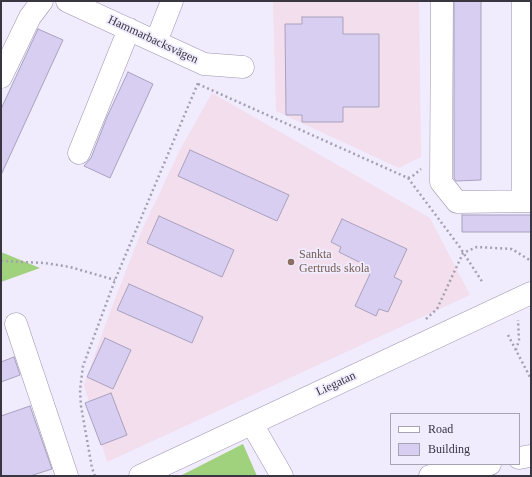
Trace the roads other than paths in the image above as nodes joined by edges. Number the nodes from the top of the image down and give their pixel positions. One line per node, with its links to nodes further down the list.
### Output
1 (42, 1): 9 (street)
2 (67, 1): 6 (street, Hammarbacksvägen)
3 (172, 1): 7 (street)
4 (442, 1): 11 (street)
5 (523, 1): 11 (street)
6 (129, 29): 7 (street, Hammarbacksvägen); 10 (street)
7 (156, 42): 8 (street, Hammarbacksvägen)
8 (243, 67)
9 (1, 77)
10 (79, 153)
11 (527, 201)
12 (531, 293): 14 (street, Liegatan)
13 (16, 324): 16 (street)
14 (252, 424): 17 (street, Liegatan); 18 (street)
15 (485, 465): 19 (street)
16 (67, 476)
17 (140, 476)
18 (282, 476)
19 (430, 476)

